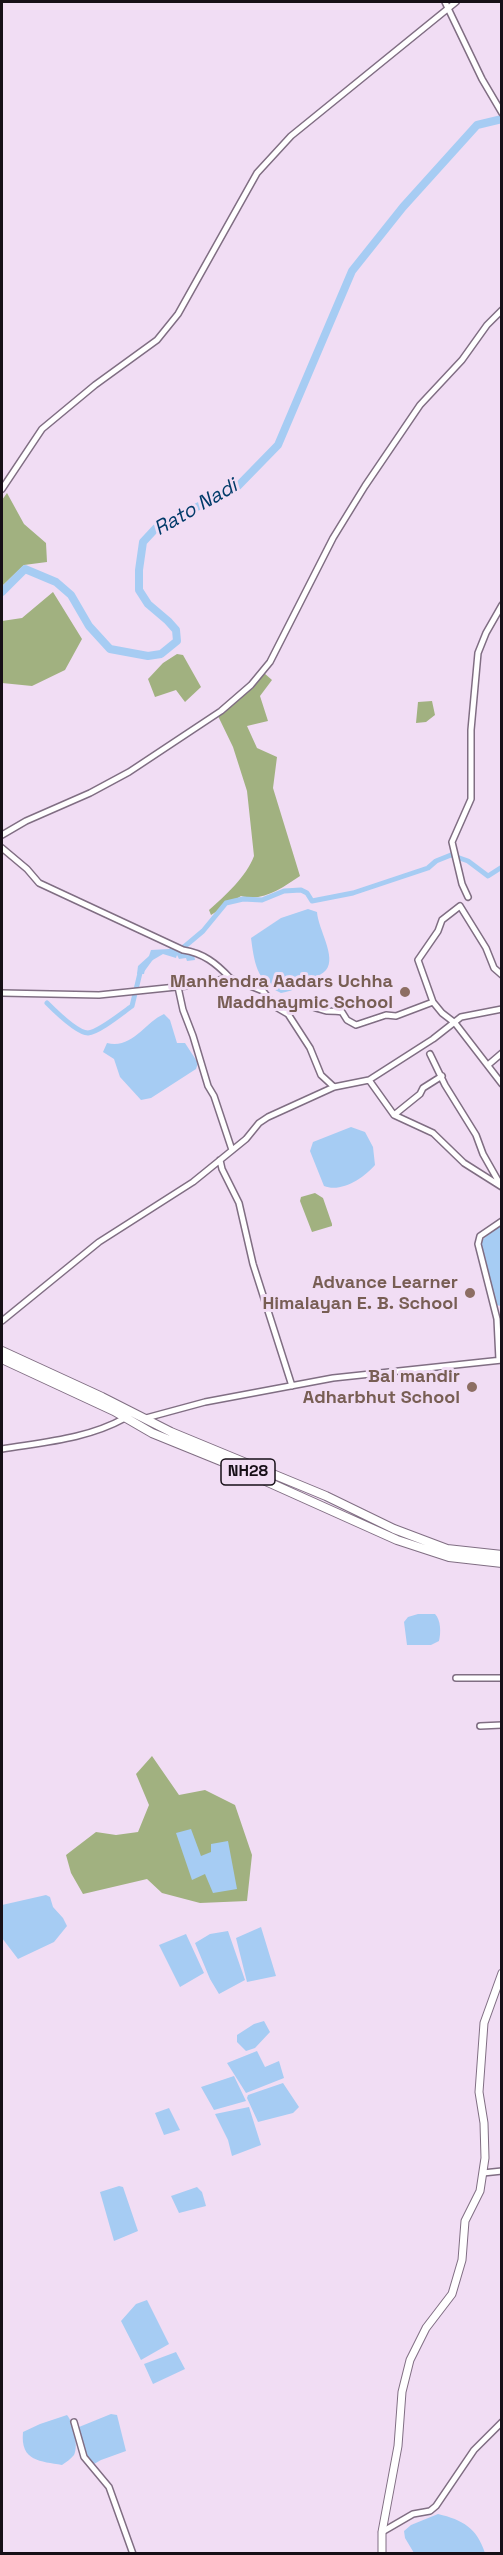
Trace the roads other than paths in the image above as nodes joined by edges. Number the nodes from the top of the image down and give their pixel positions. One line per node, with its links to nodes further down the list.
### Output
1 (445, 2): 3 (street)
2 (456, 2): 3 (street)
3 (448, 8): 4 (street); 6 (street)
4 (500, 110)
5 (501, 310): 8 (street)
6 (2, 489)
7 (501, 605): 10 (street)
8 (2, 835)
9 (2, 848): 12 (street)
10 (468, 897)
11 (501, 975): 15 (street)
12 (230, 978): 13 (street); 16 (street)
13 (178, 987): 14 (street); 27 (street)
14 (2, 993)
15 (434, 1002): 16 (street); 18 (street)
16 (276, 1007): 25 (street)
17 (501, 1009): 18 (street)
18 (455, 1023): 21 (street); 23 (street)
19 (501, 1053): 21 (street)
20 (430, 1054): 22 (street)
21 (488, 1065): 24 (street)
22 (442, 1076): 26 (street); 29 (street)
23 (369, 1080): 25 (street); 26 (street)
24 (500, 1082)
25 (334, 1087): 27 (street)
26 (394, 1115): 29 (street)
27 (232, 1150): 28 (street)
28 (220, 1160): 31 (street); 35 (street)
29 (501, 1187)
30 (501, 1221): 34 (street)
31 (2, 1321)
32 (2, 1351): 37 (highway, NH28)
33 (2, 1359): 36 (highway, NH28)
34 (500, 1360): 35 (street)
35 (292, 1386): 38 (street)
36 (125, 1418): 39 (highway, NH28); 41 (street)
37 (144, 1418): 38 (highway, NH28); 39 (street)
38 (155, 1420): 40 (street); 42 (highway, NH28)
39 (140, 1426): 40 (highway, NH28)
40 (152, 1433): 43 (highway, NH28)
41 (2, 1449)
42 (501, 1555)
43 (501, 1563)
44 (456, 1678): 45 (street)
45 (501, 1678)
46 (501, 1725): 47 (street)
47 (480, 1726)
48 (501, 1973): 50 (main road)
49 (501, 2171): 50 (street)
50 (483, 2173): 53 (main road)
51 (74, 2422): 54 (street)
52 (501, 2422): 53 (street)
53 (382, 2532): 55 (main road)
54 (133, 2553)
55 (382, 2553)

